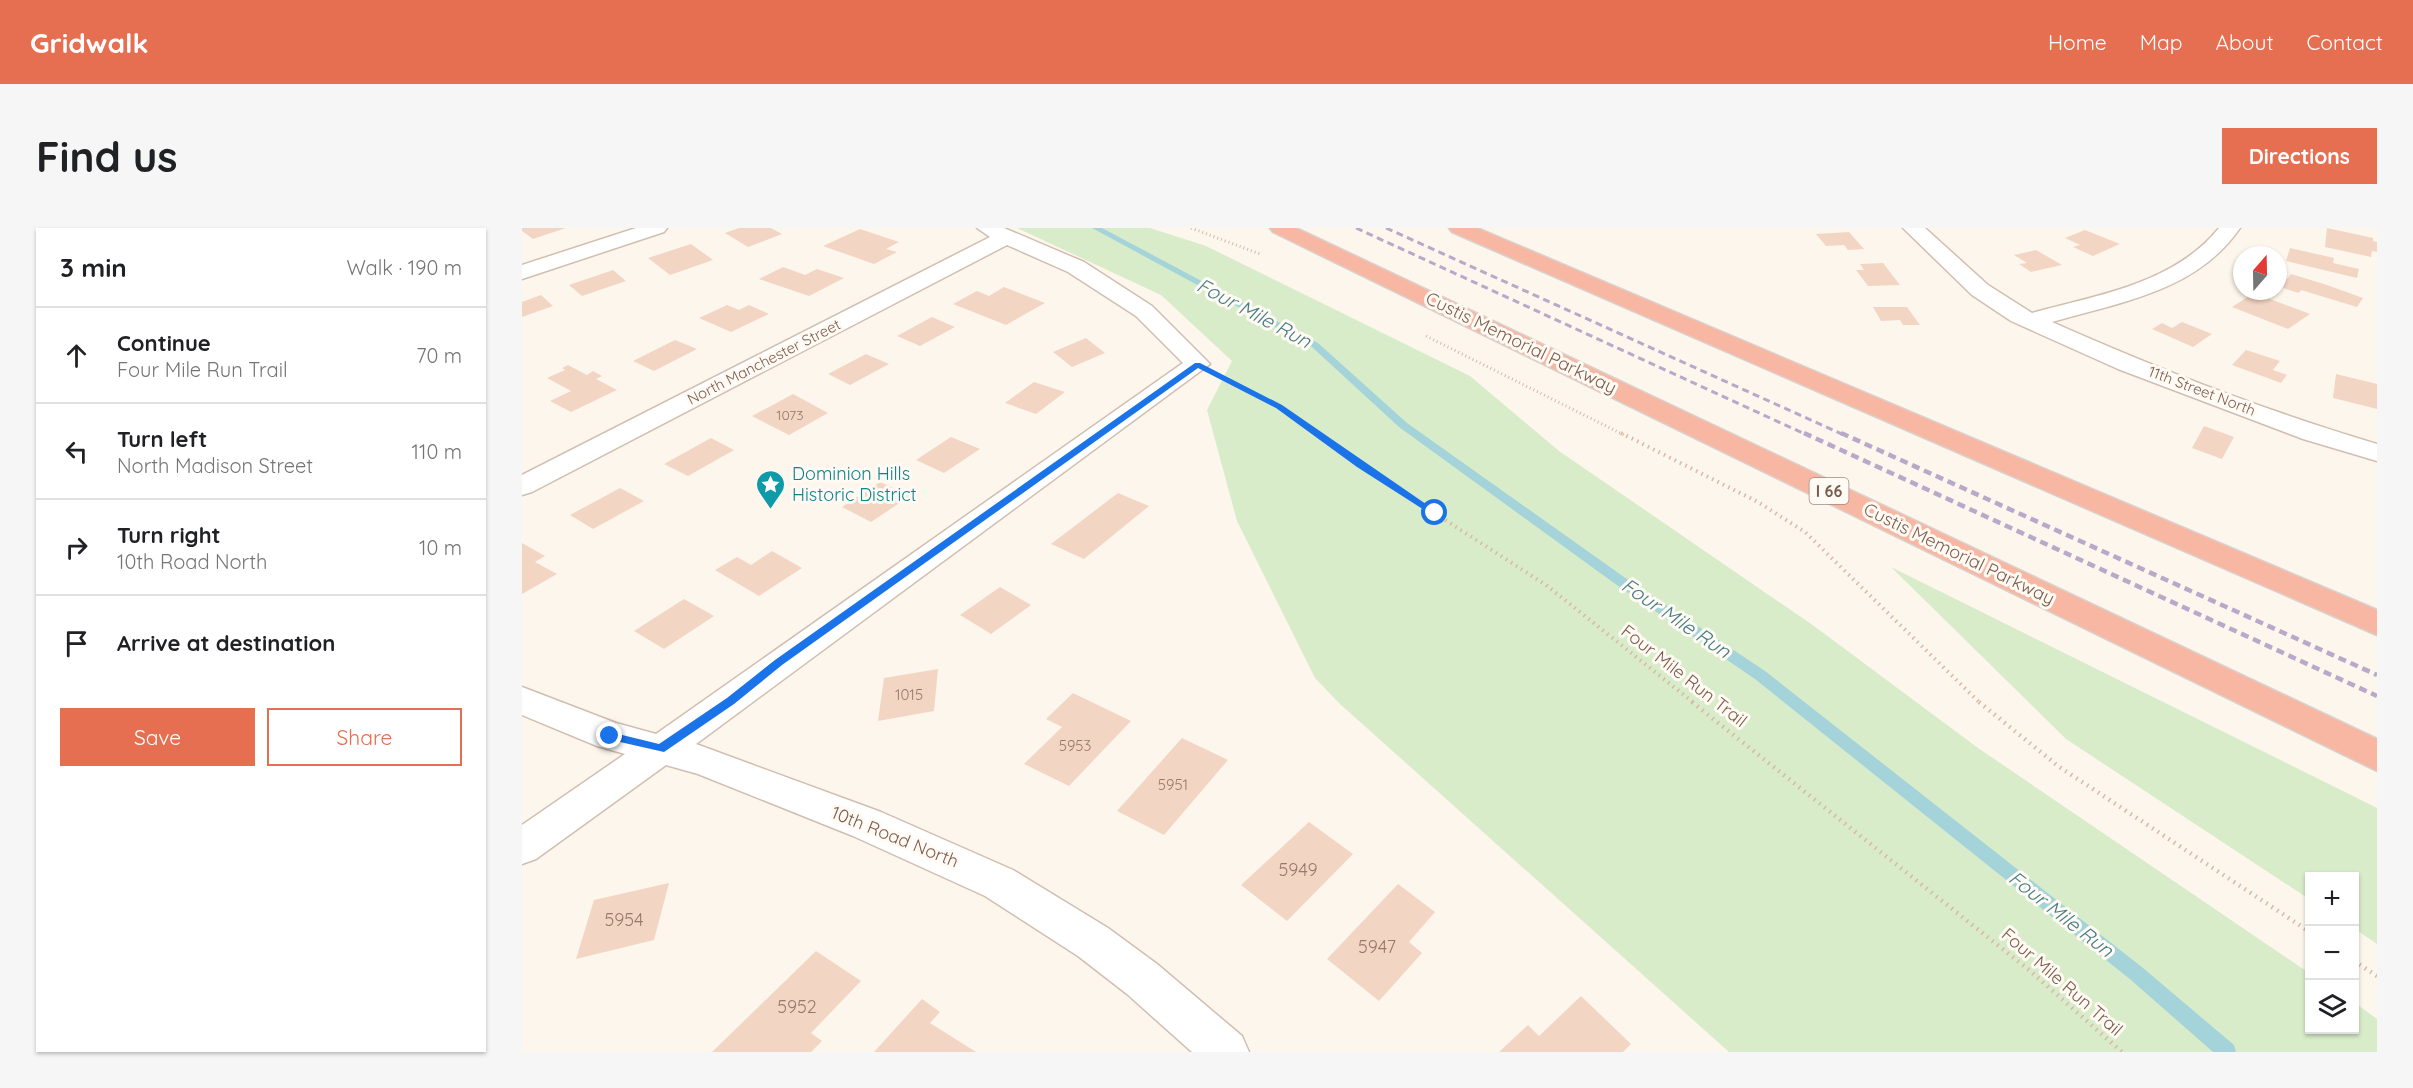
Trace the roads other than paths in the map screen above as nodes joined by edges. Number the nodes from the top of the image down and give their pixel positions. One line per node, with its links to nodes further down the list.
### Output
1 (657, 228): 7 (street)
2 (1280, 228): 14 (highway, Custis Memorial Parkway / I 66)
3 (1459, 228): 11 (highway)
4 (1913, 228): 8 (street, 11th Street North)
5 (2230, 228): 8 (street)
6 (996, 232): 10 (street, North Manchester Street); 13 (street)
7 (522, 272)
8 (2030, 321): 9 (street, 11th Street North)
9 (2377, 453)
10 (522, 486)
11 (2377, 623)
12 (522, 700): 13 (street, 10th Road North)
13 (660, 749): 15 (street); 16 (street, 10th Road North)
14 (2377, 756)
15 (522, 847)
16 (1226, 1052)

